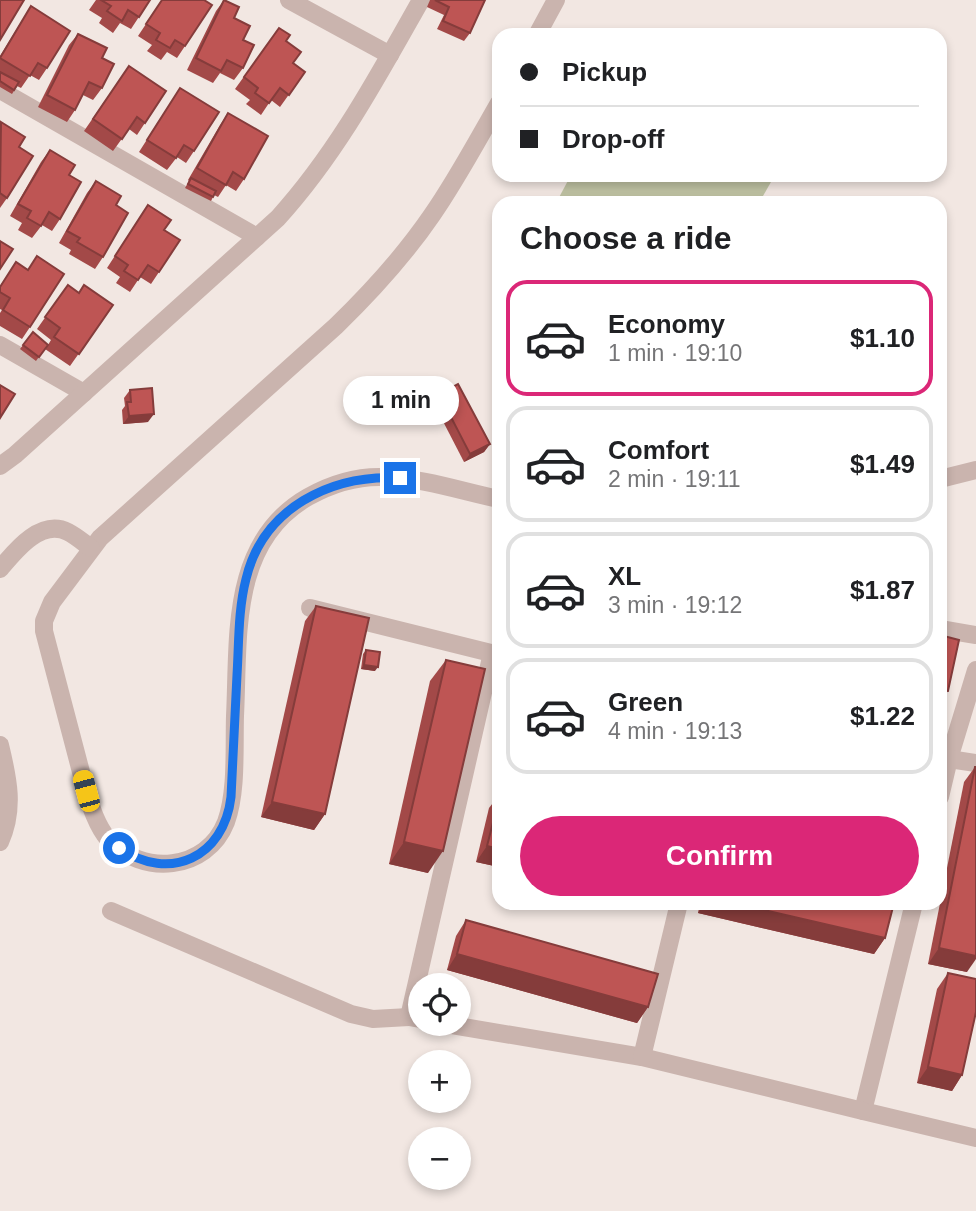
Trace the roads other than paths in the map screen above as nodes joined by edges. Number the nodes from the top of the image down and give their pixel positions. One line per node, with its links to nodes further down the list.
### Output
1 (289, 0): 5 (street)
2 (421, 0): 5 (street)
3 (556, 0): 4 (street)
4 (541, 28)
5 (390, 55): 8 (street)
6 (0, 90): 8 (street)
7 (492, 116): 15 (street)
8 (257, 237): 10 (street)
9 (0, 345): 10 (street)
10 (84, 393): 11 (street)
11 (0, 466)
12 (976, 470): 13 (street)
13 (947, 477)
14 (492, 498): 15 (street)
15 (91, 548): 16 (street)
16 (0, 569)
17 (310, 608): 20 (street)
18 (947, 630): 19 (street)
19 (976, 635)
20 (492, 653)
21 (976, 670): 24 (street)
22 (492, 672): 31 (street)
23 (0, 744): 27 (street)
24 (947, 751)
25 (947, 759): 26 (street)
26 (976, 763)
27 (0, 842)
28 (677, 910): 34 (street)
29 (912, 910): 35 (street)
30 (111, 911): 32 (street)
31 (424, 973)
32 (408, 1018)
33 (471, 1028): 34 (street)
34 (642, 1057): 35 (street)
35 (863, 1111): 36 (street)
36 (976, 1138)

